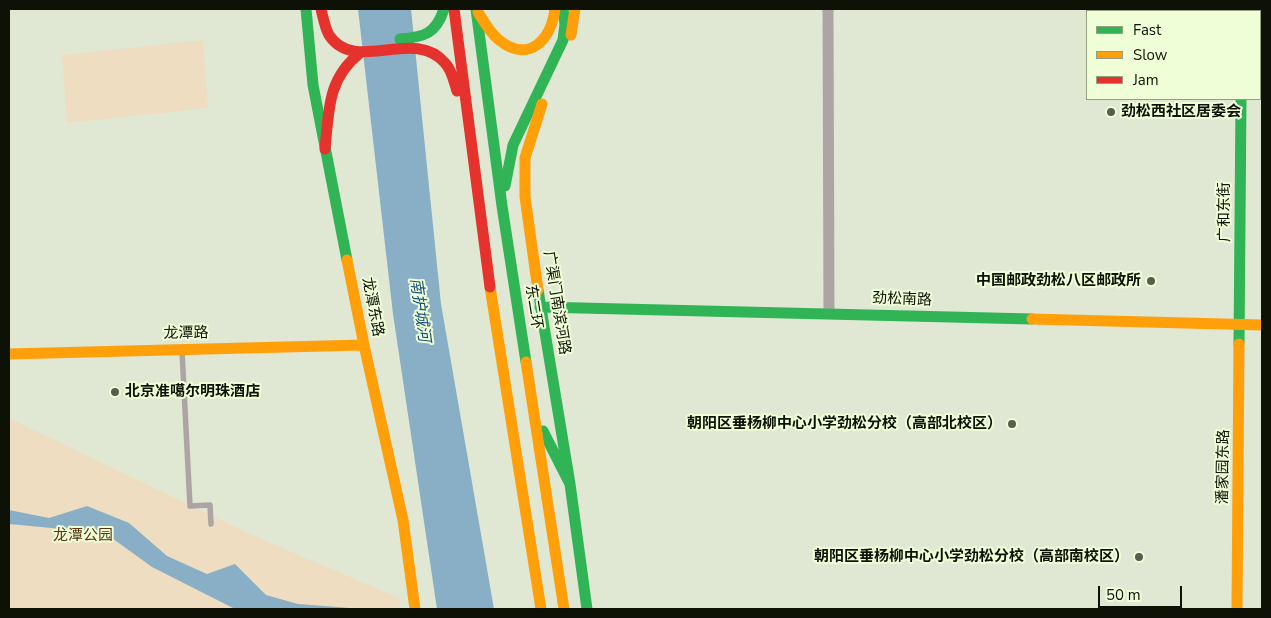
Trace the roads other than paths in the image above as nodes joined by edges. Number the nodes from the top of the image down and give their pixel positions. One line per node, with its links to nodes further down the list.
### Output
1 (306, 9): 15 (main road, 龙潭东路)
2 (320, 9): 12 (main road)
3 (329, 9): 12 (main road)
4 (444, 9): 11 (main road)
5 (454, 9): 14 (main road)
6 (476, 9): 7 (main road); 16 (main road, 东二环)
7 (555, 9)
8 (564, 9): 16 (main road)
9 (575, 9): 17 (main road, 广渠门南滨河路)
10 (828, 9): 18 (street)
11 (421, 42): 12 (main road); 14 (main road)
12 (360, 48): 15 (main road)
13 (1241, 100): 19 (main road, 广和东街)
14 (467, 111): 28 (main road)
15 (325, 149): 21 (main road, 龙潭东路)
16 (502, 206): 24 (main road, 东二环)
17 (540, 307): 18 (main road, 劲松南路); 25 (main road, 广渠门南滨河路)
18 (828, 313): 19 (main road, 劲松南路)
19 (1240, 325): 20 (main road, 劲松南路); 31 (main road, 潘家园东路)
20 (1262, 325)
21 (364, 345): 22 (main road, 龙潭路); 27 (main road, 龙潭东路)
22 (182, 349): 23 (main road, 龙潭路); 26 (lane)
23 (9, 354)
24 (535, 416): 25 (main road); 29 (main road, 东二环)
25 (570, 484): 30 (main road, 广渠门南滨河路)
26 (211, 524)
27 (415, 609)
28 (540, 609)
29 (564, 609)
30 (587, 609)
31 (1238, 609)

